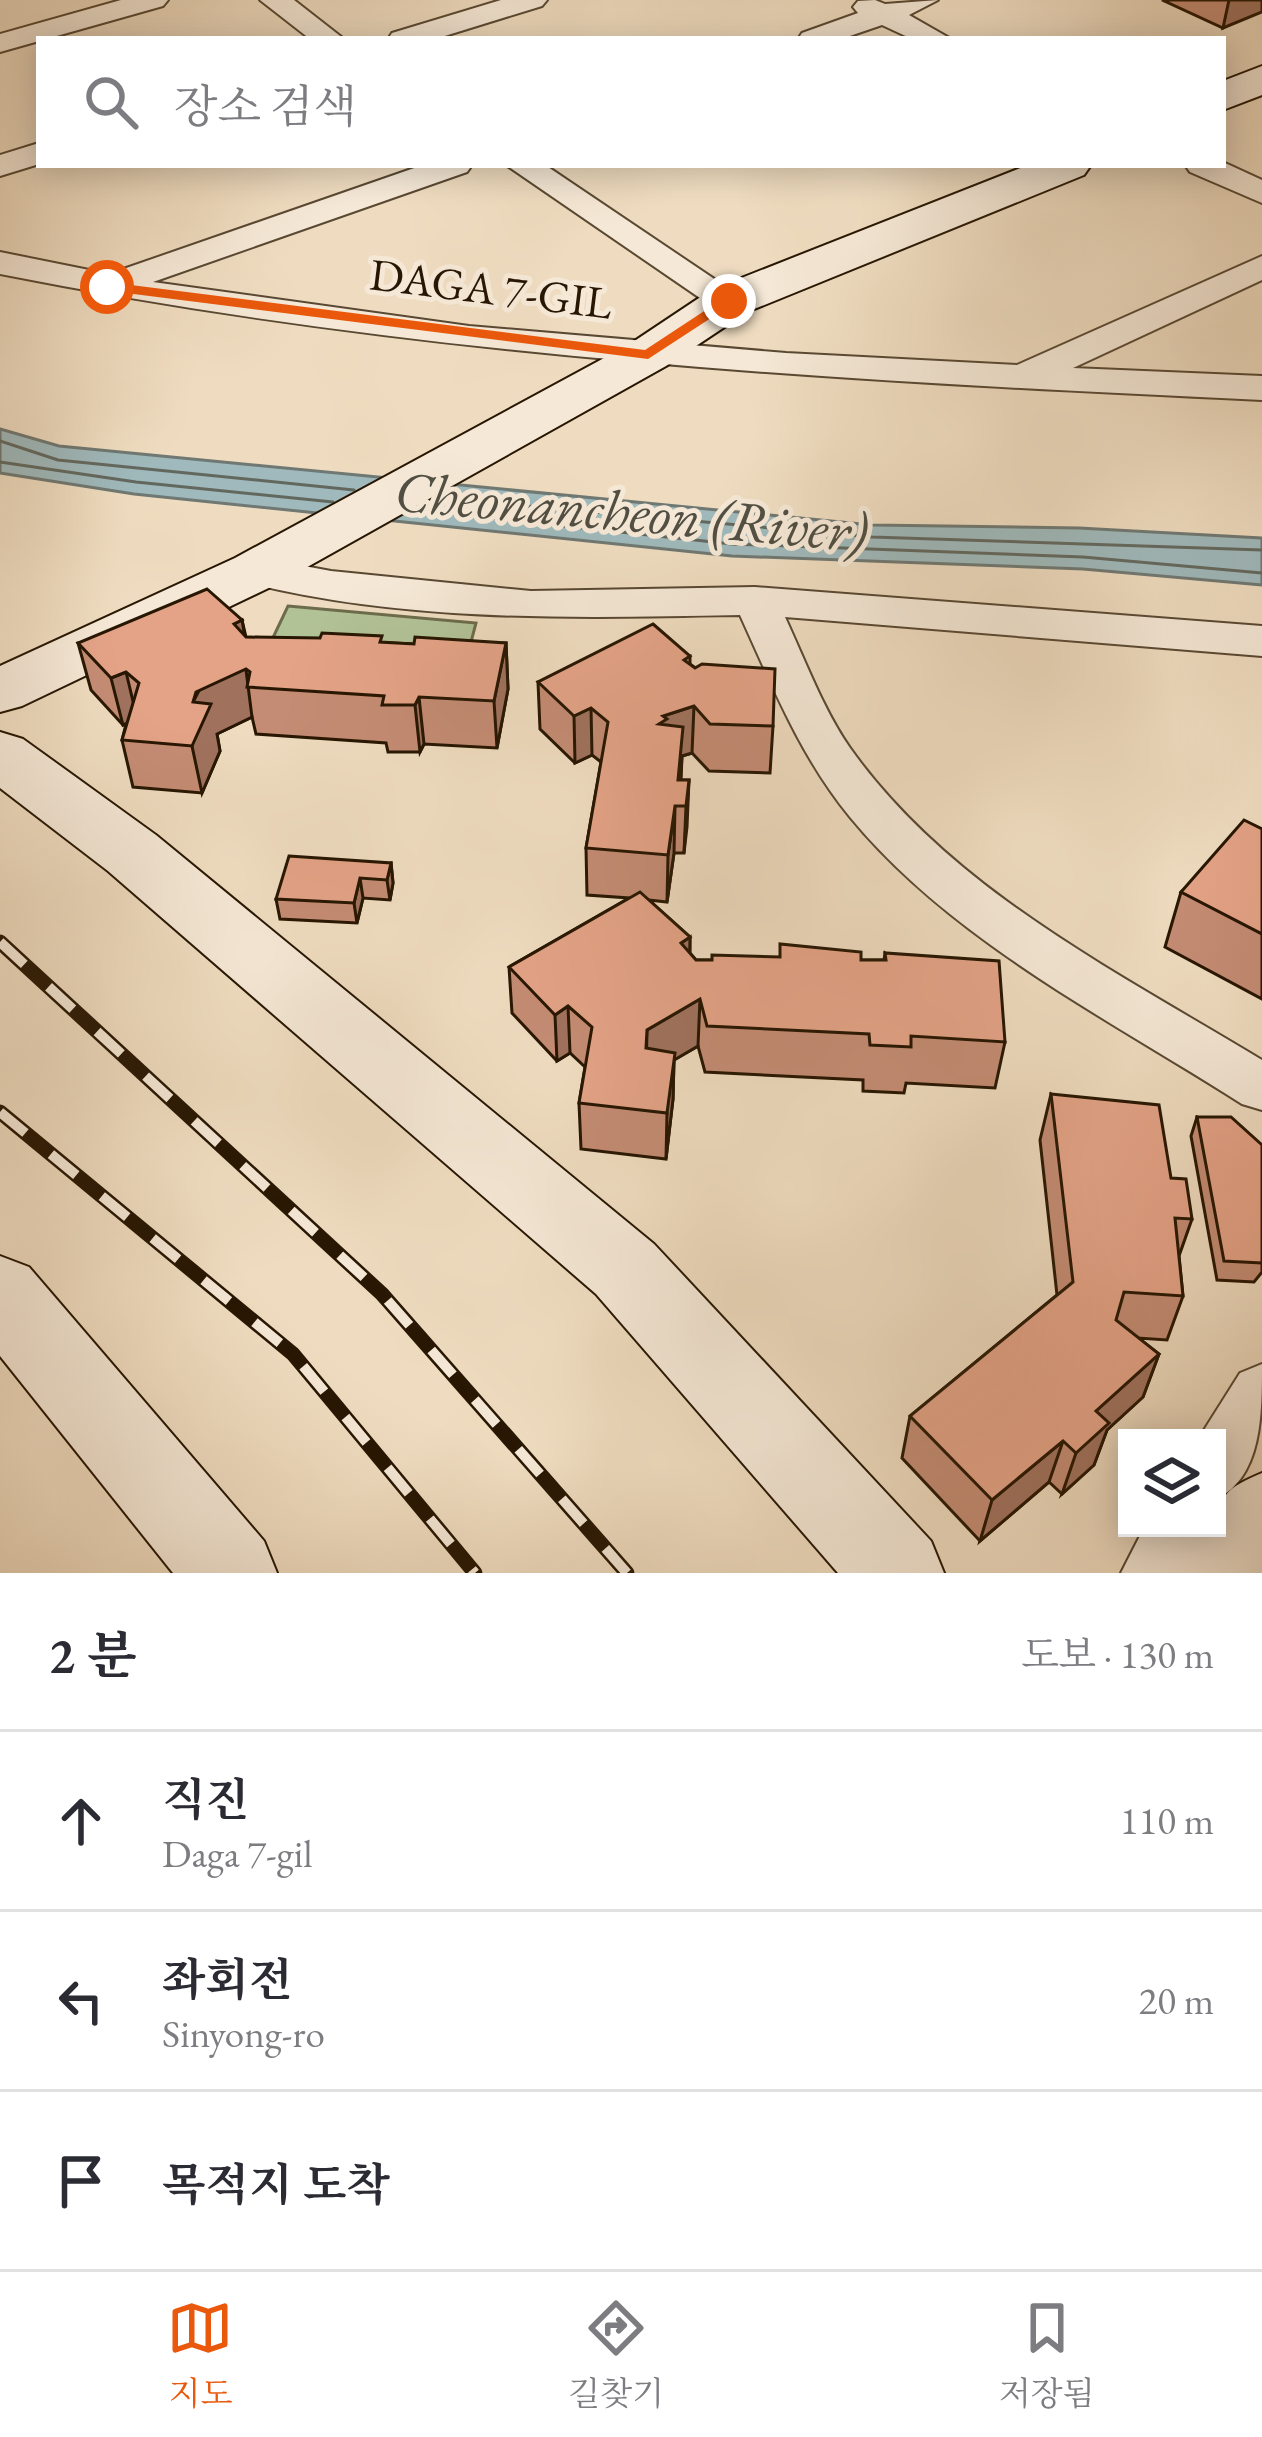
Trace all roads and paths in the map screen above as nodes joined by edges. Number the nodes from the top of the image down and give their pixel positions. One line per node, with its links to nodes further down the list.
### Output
1 (153, 0): 11 (street)
2 (275, 0): 7 (street)
3 (532, 0): 8 (street)
4 (853, 0): 6 (street)
5 (923, 0): 6 (street)
6 (883, 14): 9 (street); 10 (street)
7 (325, 36)
8 (413, 36)
9 (821, 36)
10 (929, 36)
11 (0, 43)
12 (1262, 79): 13 (street)
13 (1226, 97)
14 (36, 154): 15 (street)
15 (0, 166)
16 (446, 168): 23 (street)
17 (528, 168): 24 (street)
18 (1061, 168): 24 (street)
19 (1208, 168): 20 (street)
20 (1262, 193)
21 (0, 263): 23 (street, DAGA 7-GIL)
22 (1262, 267): 26 (street)
23 (107, 287): 25 (street, DAGA 7-GIL)
24 (729, 301): 25 (street)
25 (648, 355): 26 (street, DAGA 7-GIL); 28 (street)
26 (1021, 377): 27 (street, DAGA 7-GIL)
27 (1262, 388)
28 (280, 557): 29 (street); 31 (street)
29 (755, 601): 30 (street); 33 (street)
30 (1262, 641)
31 (0, 691)
32 (0, 755): 40 (street)
33 (1262, 1088)
34 (0, 1293): 39 (street)
35 (1262, 1393): 36 (street)
36 (1226, 1453)
37 (1262, 1517): 42 (street)
38 (1176, 1537): 41 (street)
39 (231, 1573)
40 (898, 1573)
41 (1154, 1573)
42 (1227, 1573)

